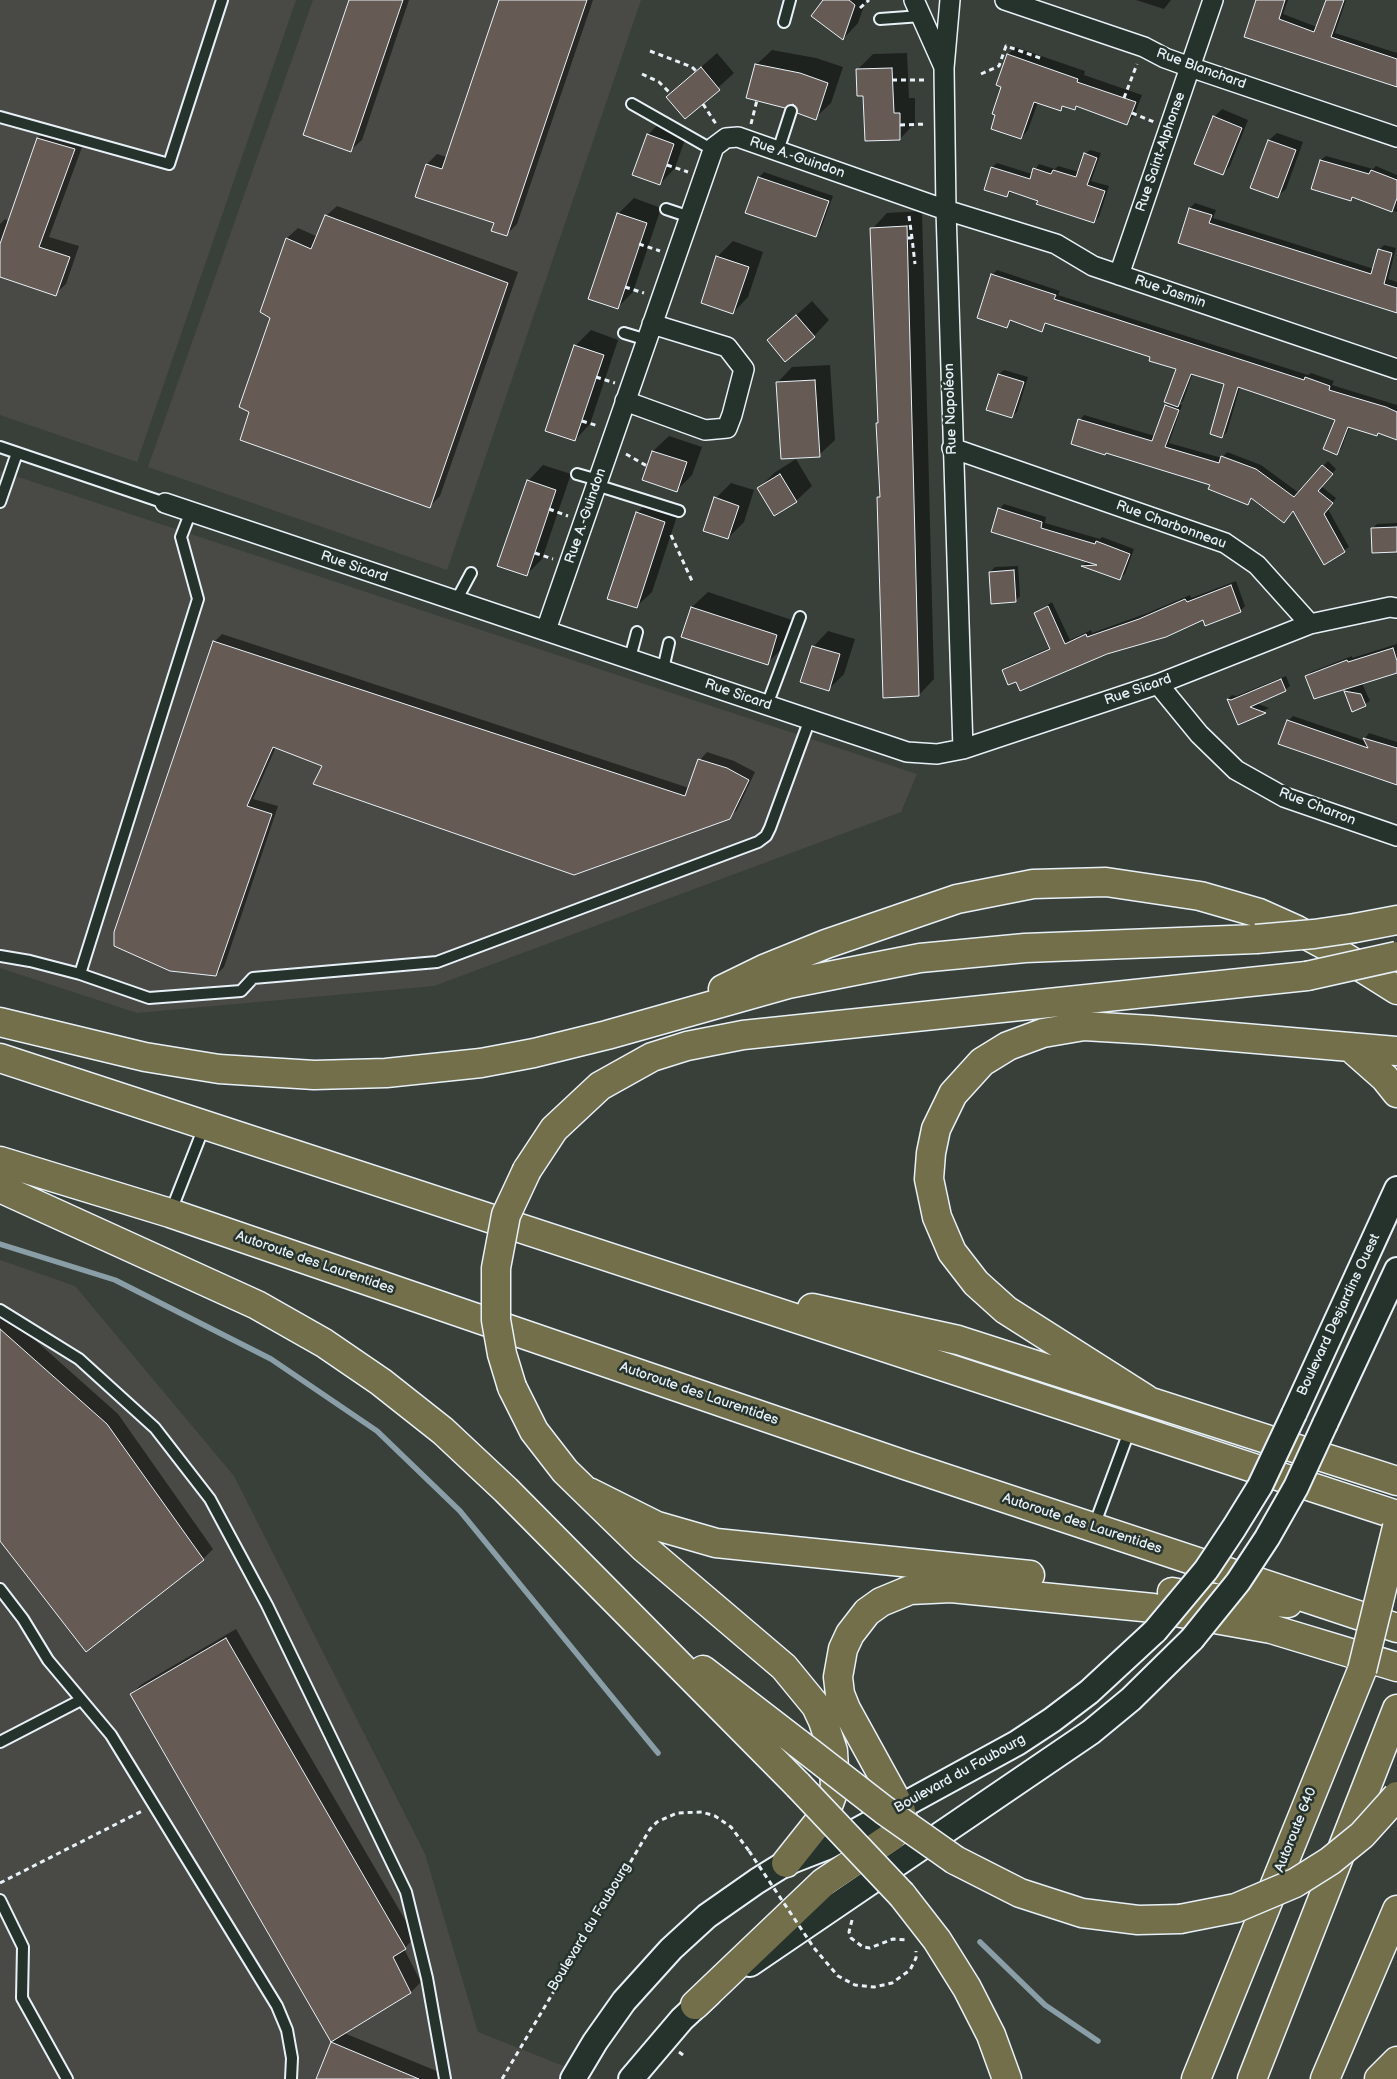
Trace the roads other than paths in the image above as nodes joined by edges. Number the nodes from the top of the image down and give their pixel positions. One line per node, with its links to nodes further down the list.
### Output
1 (222, 0): 13 (lane)
2 (790, 0): 8 (lane)
3 (950, 0): 10 (street, Rue Napoléon)
4 (1006, 0): 9 (street, Rue Blanchard)
5 (1213, 0): 9 (street, Rue Saint-Alphonse)
6 (917, 8): 7 (lane); 10 (street, Rue Napoléon)
7 (880, 20)
8 (784, 22)
9 (1190, 67): 14 (street, Rue Blanchard); 20 (street, Rue Saint-Alphonse)
10 (944, 74): 18 (street, Rue Napoléon)
11 (632, 104): 15 (lane)
12 (791, 111): 16 (lane)
13 (0, 118)
14 (1397, 137)
15 (720, 144): 16 (street, Rue A.-Guindon); 19 (street, Rue A.-Guindon)
16 (778, 151): 18 (street, Rue A.-Guindon)
17 (666, 210): 19 (lane)
18 (946, 210): 20 (street, Rue Jasmin); 26 (street, Rue Napoléon)
19 (690, 217): 21 (street, Rue A.-Guindon)
20 (1119, 275): 23 (street, Rue Jasmin)
21 (650, 332): 22 (lane); 24 (street, Rue A.-Guindon); 24 (street)
22 (624, 333)
23 (1397, 369)
24 (625, 401): 30 (street, Rue A.-Guindon)
25 (0, 447): 27 (lane)
26 (952, 448): 39 (street, Rue Charbonneau); 48 (street, Rue Napoléon)
27 (17, 453): 29 (lane); 32 (lane)
28 (577, 474): 30 (lane)
29 (4, 480): 31 (lane)
30 (597, 482): 34 (lane); 40 (street, Rue A.-Guindon)
31 (0, 502)
32 (165, 503): 33 (street, Rue Sicard)
33 (191, 511): 36 (street, Rue Sicard); 53 (lane)
34 (679, 512)
35 (471, 573): 36 (lane)
36 (456, 601): 40 (street, Rue Sicard)
37 (1397, 608): 39 (street)
38 (800, 617): 46 (lane)
39 (1310, 624): 45 (street, Rue Sicard)
40 (546, 630): 43 (street, Rue Sicard)
41 (637, 632): 43 (lane)
42 (669, 643): 44 (lane)
43 (630, 658): 44 (street, Rue Sicard)
44 (663, 669): 46 (street, Rue Sicard)
45 (1158, 684): 48 (street, Rue Sicard); 49 (street, Rue Charron)
46 (767, 705): 47 (street, Rue Sicard)
47 (810, 719): 48 (street, Rue Sicard); 53 (lane)
48 (963, 749)
49 (1397, 836)
50 (1397, 920): 55 (highway, bridge)
51 (0, 956): 53 (lane)
52 (1397, 956): 73 (highway, bridge)
53 (80, 974)
54 (1397, 990): 55 (highway)
55 (659, 1021): 56 (highway)
56 (0, 1022)
57 (1352, 1048): 58 (highway); 60 (highway); 69 (highway)
58 (1397, 1051)
59 (0, 1058): 61 (highway)
60 (1397, 1094)
61 (205, 1126): 65 (lane); 67 (highway)
62 (0, 1161): 65 (highway, Autoroute des Laurentides)
63 (0, 1188): 80 (highway)
64 (1397, 1189): 70 (street, Boulevard Desjardins Ouest)
65 (170, 1214): 75 (highway, Autoroute des Laurentides)
66 (1397, 1270): 92 (street, bridge)
67 (670, 1278): 69 (highway); 71 (highway)
68 (0, 1310): 96 (lane)
69 (1146, 1400): 72 (highway)
70 (1294, 1414): 88 (street, Boulevard du Faubourg, bridge)
71 (1130, 1428): 74 (highway); 75 (lane)
72 (1397, 1482)
73 (589, 1492): 79 (highway); 89 (highway)
74 (1397, 1515)
75 (1093, 1526): 79 (highway, Autoroute des Laurentides)
76 (1397, 1527): 83 (highway, bridge)
77 (1397, 1582): 83 (highway, Autoroute 640, bridge)
78 (0, 1589): 84 (lane)
79 (1332, 1606): 81 (highway, Autoroute des Laurentides)
80 (630, 1615): 87 (highway, bridge); 99 (highway, bridge)
81 (1397, 1628)
82 (1397, 1667): 88 (highway)
83 (1362, 1670): 100 (highway, Autoroute 640)
84 (81, 1700): 86 (lane); 95 (lane)
85 (1397, 1708): 101 (highway)
86 (0, 1742)
87 (1397, 1796)
88 (900, 1807): 89 (street, Boulevard du Faubourg); 92 (highway)
89 (786, 1863): 97 (street, Boulevard du Faubourg)
90 (0, 1900): 94 (lane)
91 (1397, 1910): 102 (highway)
92 (695, 2005): 98 (street)
93 (1397, 2060): 103 (highway)
94 (66, 2079)
95 (291, 2079)
96 (445, 2079)
97 (573, 2079)
98 (631, 2079)
99 (1007, 2079)
100 (1196, 2079)
101 (1252, 2079)
102 (1325, 2079)
103 (1379, 2079)

